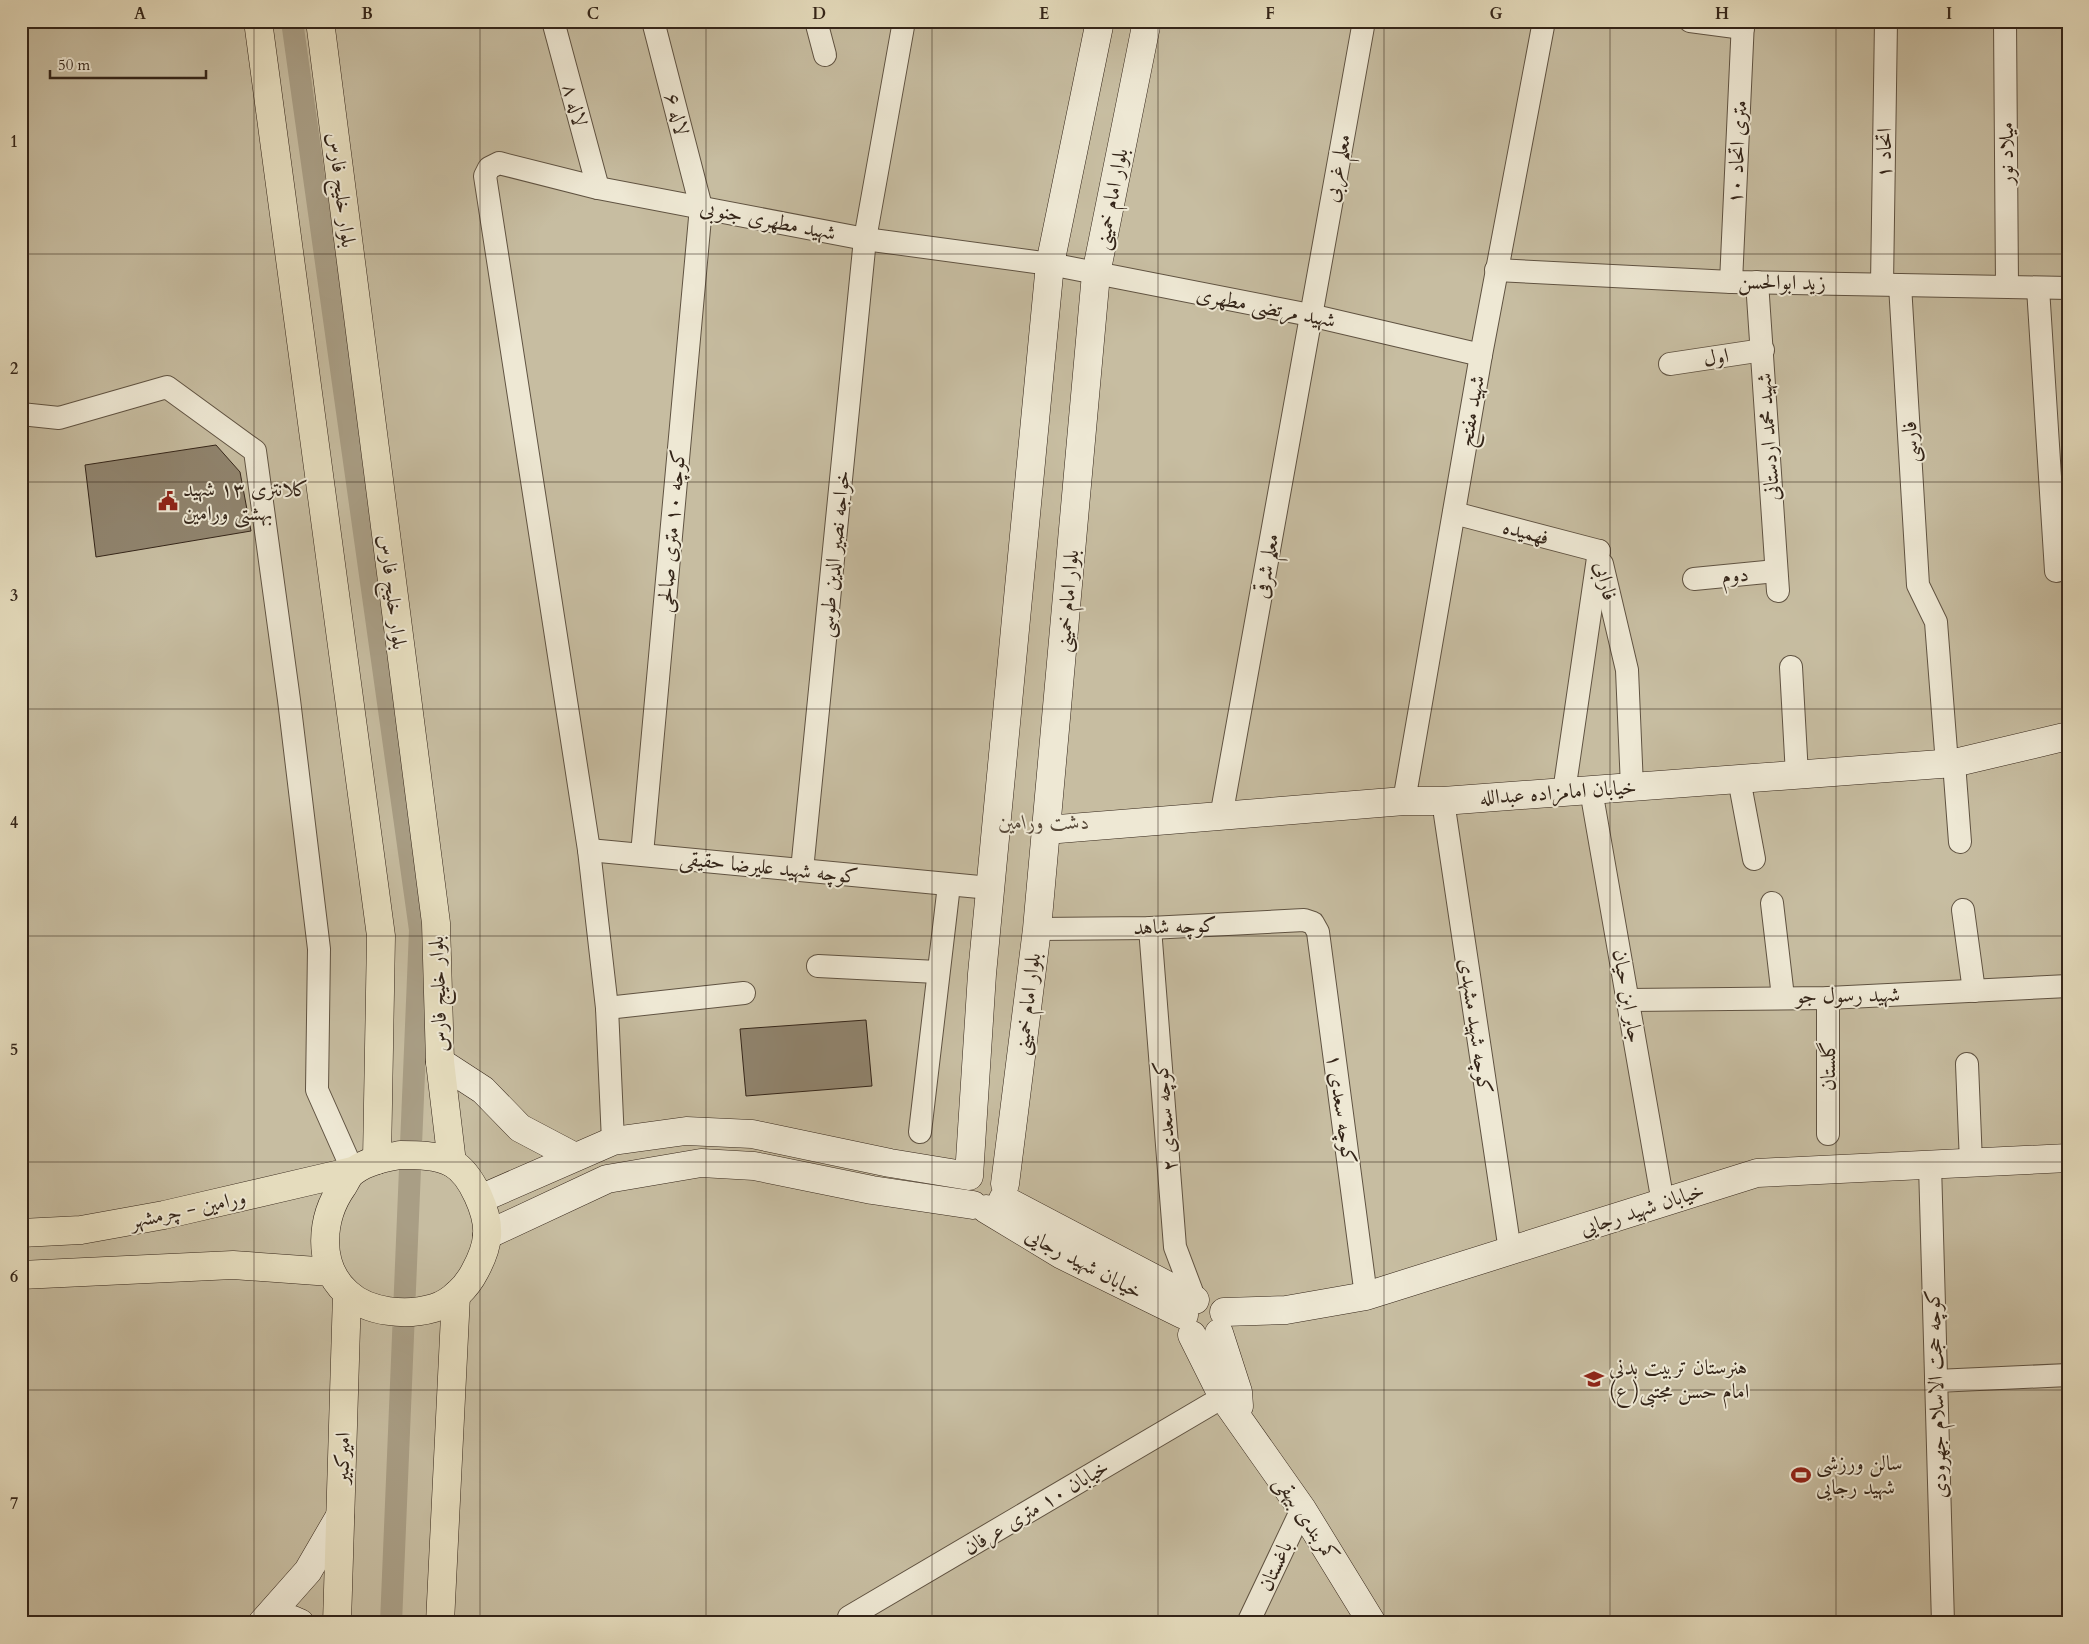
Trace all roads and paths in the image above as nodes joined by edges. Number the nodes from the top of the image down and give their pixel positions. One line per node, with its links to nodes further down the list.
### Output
1 (258, 21): 77 (main road)
2 (320, 21): 70 (main road, بلوار خلیج فارس)
3 (553, 21): 16 (street, لاله ۸)
4 (653, 21): 17 (street, لاله ۶)
5 (816, 21): 15 (street)
6 (904, 21): 18 (street, خواجه نصیر الدین طوسی)
7 (1100, 21): 19 (main road, بلوار امام خمینی)
8 (1147, 21): 21 (main road, بلوار امام خمینی)
9 (1364, 21): 28 (street, معلم غربی)
10 (1544, 21): 20 (street, شهید مفتح)
11 (1690, 21): 14 (street)
12 (1886, 21): 24 (street, اتحاد ۱)
13 (2005, 21): 25 (street, میلاد نور)
14 (1743, 25): 22 (street, ۱۰ متری اتحاد)
15 (825, 55)
16 (598, 188): 17 (street, شهید مطهری جنوبی); 50 (street, شهید مطهری جنوبی)
17 (701, 208): 18 (street, شهید مطهری جنوبی); 51 (street, کوچه ۱۰ متری صالحی)
18 (865, 239): 19 (street, شهید مطهری جنوبی); 53 (street, خواجه نصیر الدین طوسی)
19 (1050, 264): 21 (street, شهید مرتضی مطهری); 55 (main road, بلوار امام خمینی)
20 (1496, 270): 22 (street, زید ابوالحسن); 30 (street, شهید مفتح)
21 (1096, 274): 28 (street, شهید مرتضی مطهری); 48 (main road, بلوار امام خمینی)
22 (1731, 282): 23 (street, زید ابوالحسن)
23 (1757, 282): 24 (street, زید ابوالحسن); 29 (street, شهید محمد اردستانی)
24 (1891, 284): 25 (street, زید ابوالحسن); 40 (street, فارسی)
25 (2007, 286): 26 (street, زید ابوالحسن)
26 (2038, 288): 27 (street, زید ابوالحسن); 35 (street)
27 (2068, 288)
28 (1310, 315): 30 (street, شهید مرتضی مطهری); 47 (street, معلم شرقی)
29 (1762, 350): 31 (street, اول); 37 (street, شهید محمد اردستانی)
30 (1481, 355): 33 (street, شهید مفتح)
31 (1670, 364)
32 (21, 414): 77 (street)
33 (1454, 513): 34 (street, فهمیده); 45 (street, شهید مفتح)
34 (1599, 551): 43 (street, فارابی); 44 (street, فارابی)
35 (2056, 571)
36 (1694, 579): 37 (street, دوم)
37 (1777, 581)
38 (1791, 667): 41 (street)
39 (2068, 736): 40 (main road, خیابان امامزاده عبدالله)
40 (1951, 764): 41 (main road, خیابان امامزاده عبدالله); 49 (street, فارسی)
41 (1797, 775): 42 (main road, خیابان امامزاده عبدالله)
42 (1739, 779): 43 (main road, خیابان امامزاده عبدالله); 52 (street)
43 (1632, 787): 44 (main road, خیابان امامزاده عبدالله)
44 (1577, 791): 46 (main road, خیابان امامزاده عبدالله); 68 (street, جابر ابن حیان)
45 (1404, 801): 46 (main road, خیابان امامزاده عبدالله); 47 (main road, خیابان امامزاده عبدالله)
46 (1443, 801): 87 (street, کوچه شهید مشهدی)
47 (1221, 817): 48 (main road, خیابان امامزاده عبدالله)
48 (1046, 830): 60 (main road, بلوار امام خمینی)
49 (1960, 842)
50 (590, 850): 51 (street, کوچه شهید علیرضا حقیقی); 69 (street)
51 (642, 854): 53 (street, کوچه شهید علیرضا حقیقی)
52 (1754, 859)
53 (802, 870): 54 (street, کوچه شهید علیرضا حقیقی)
54 (949, 885): 55 (street, کوچه شهید علیرضا حقیقی); 62 (street)
55 (990, 888): 81 (main road, بلوار امام خمینی)
56 (1772, 903): 66 (street)
57 (1963, 910): 64 (street)
58 (1313, 923): 59 (street, کوچه شاهد); 92 (street, کوچه سعدی ۱)
59 (1150, 928): 60 (street, کوچه شاهد); 93 (street, کوچه سعدی ۲)
60 (1036, 929): 83 (main road, بلوار امام خمینی)
61 (818, 966): 62 (street)
62 (937, 972): 72 (street)
63 (2068, 986): 64 (street, شهید رسول جو)
64 (1974, 991): 67 (street, شهید رسول جو)
65 (744, 993): 69 (street)
66 (1782, 997): 67 (street, شهید رسول جو); 68 (street, شهید رسول جو)
67 (1828, 998): 73 (street, گلستان)
68 (1629, 1000): 84 (street, جابر ابن حیان)
69 (607, 1008): 74 (street)
70 (440, 1062): 75 (main road); 78 (main road, بلوار خلیج فارس)
71 (1967, 1064): 79 (street)
72 (920, 1132)
73 (1828, 1134)
74 (613, 1141): 75 (main road); 81 (main road)
75 (575, 1158): 82 (main road)
76 (2068, 1158): 79 (main road, خیابان شهید رجایی)
77 (389, 1160): 78 (main road); 85 (main road, ورامین - چرمشهر); 88 (main road)
78 (452, 1163): 82 (main road)
79 (1971, 1163): 80 (main road, خیابان شهید رجایی)
80 (1930, 1165): 84 (main road, خیابان شهید رجایی); 96 (street, کوچه حجت الاسلام جهرودی)
81 (969, 1176): 83 (main road, بلوار امام خمینی); 83 (main road)
82 (480, 1199): 86 (main road)
83 (992, 1199): 86 (main road); 93 (main road, خیابان شهید رجایی)
84 (1663, 1203): 87 (main road, خیابان شهید رجایی)
85 (21, 1233)
86 (488, 1235): 91 (main road)
87 (1510, 1251): 92 (main road, خیابان شهید رجایی)
88 (331, 1272): 89 (main road); 90 (main road)
89 (21, 1275)
90 (347, 1294): 91 (main road); 99 (main road, امیرکبیر)
91 (456, 1296): 104 (main road)
92 (1366, 1296): 94 (main road, خیابان شهید رجایی)
93 (1190, 1317): 94 (main road, خیابان شهید رجایی); 94 (main road); 97 (main road, کمربندی بیهقی)
94 (1222, 1323): 97 (main road)
95 (2068, 1376): 96 (street)
96 (1936, 1381): 107 (street, کوچه حجت الاسلام جهرودی)
97 (1231, 1407): 98 (main road, کمربندی بیهقی); 100 (street, خیابان ۱۰ متری عرفان)
98 (1302, 1509): 105 (street, باغستان); 106 (main road, کمربندی بیهقی)
99 (340, 1516): 101 (main road); 103 (main road, امیرکبیر)
100 (849, 1617)
101 (265, 1621): 102 (main road)
102 (300, 1623)
103 (336, 1623)
104 (440, 1623)
105 (1248, 1623)
106 (1372, 1623)
107 (1943, 1623)

